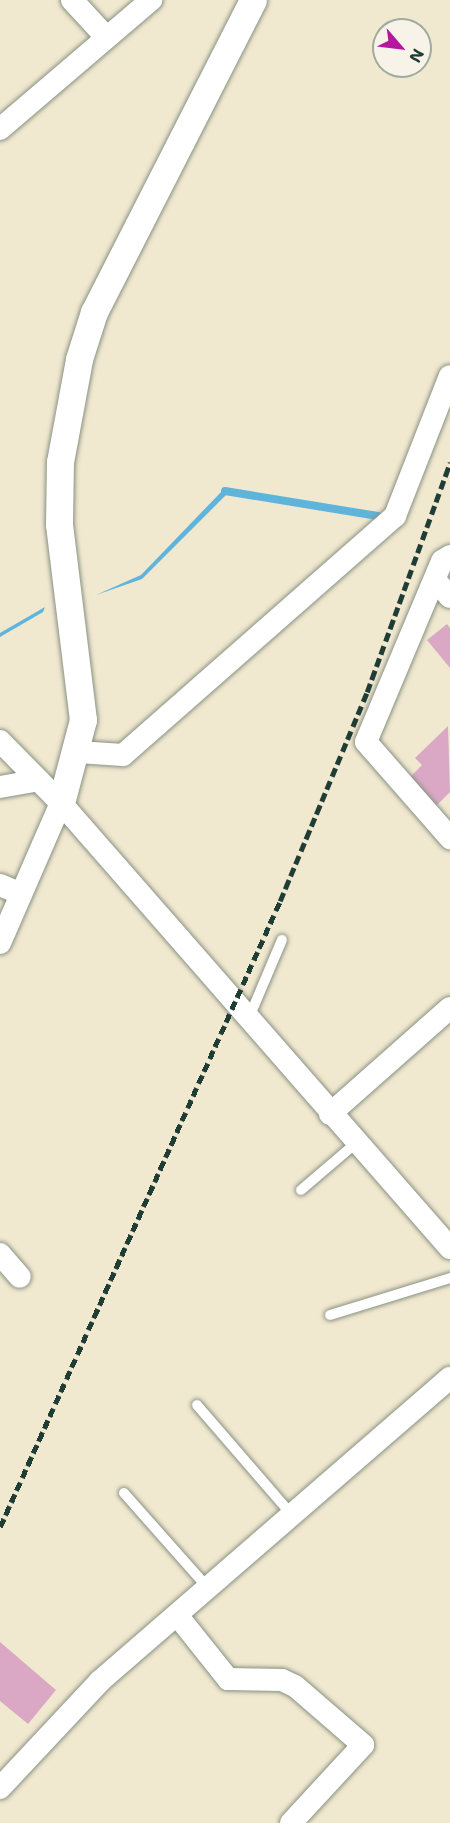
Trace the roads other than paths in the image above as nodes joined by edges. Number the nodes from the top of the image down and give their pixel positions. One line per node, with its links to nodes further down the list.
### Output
1 (72, 0): 4 (street)
2 (151, 0): 4 (street)
3 (246, 3): 10 (street)
4 (106, 37): 5 (street)
5 (0, 129)
6 (450, 376): 10 (street)
7 (450, 539): 8 (street)
8 (445, 574): 14 (street)
9 (0, 741): 11 (street)
10 (78, 752): 13 (street)
11 (38, 780): 12 (street); 13 (street)
12 (0, 787)
13 (61, 803): 16 (street); 20 (street)
14 (450, 838)
15 (0, 885): 16 (street)
16 (21, 894): 18 (street)
17 (282, 940): 20 (lane)
18 (0, 943)
19 (450, 1008): 21 (street)
20 (248, 1020): 21 (street)
21 (330, 1114): 22 (street)
22 (356, 1143): 23 (lane); 24 (street)
23 (301, 1190)
24 (450, 1248)
25 (0, 1254): 26 (street)
26 (20, 1277)
27 (450, 1278): 28 (lane)
28 (330, 1315)
29 (450, 1378): 32 (street)
30 (197, 1405): 32 (lane)
31 (124, 1493): 33 (lane)
32 (292, 1515): 33 (street)
33 (208, 1588): 34 (street)
34 (177, 1615): 35 (street); 36 (street)
35 (0, 1788)
36 (291, 1823)

